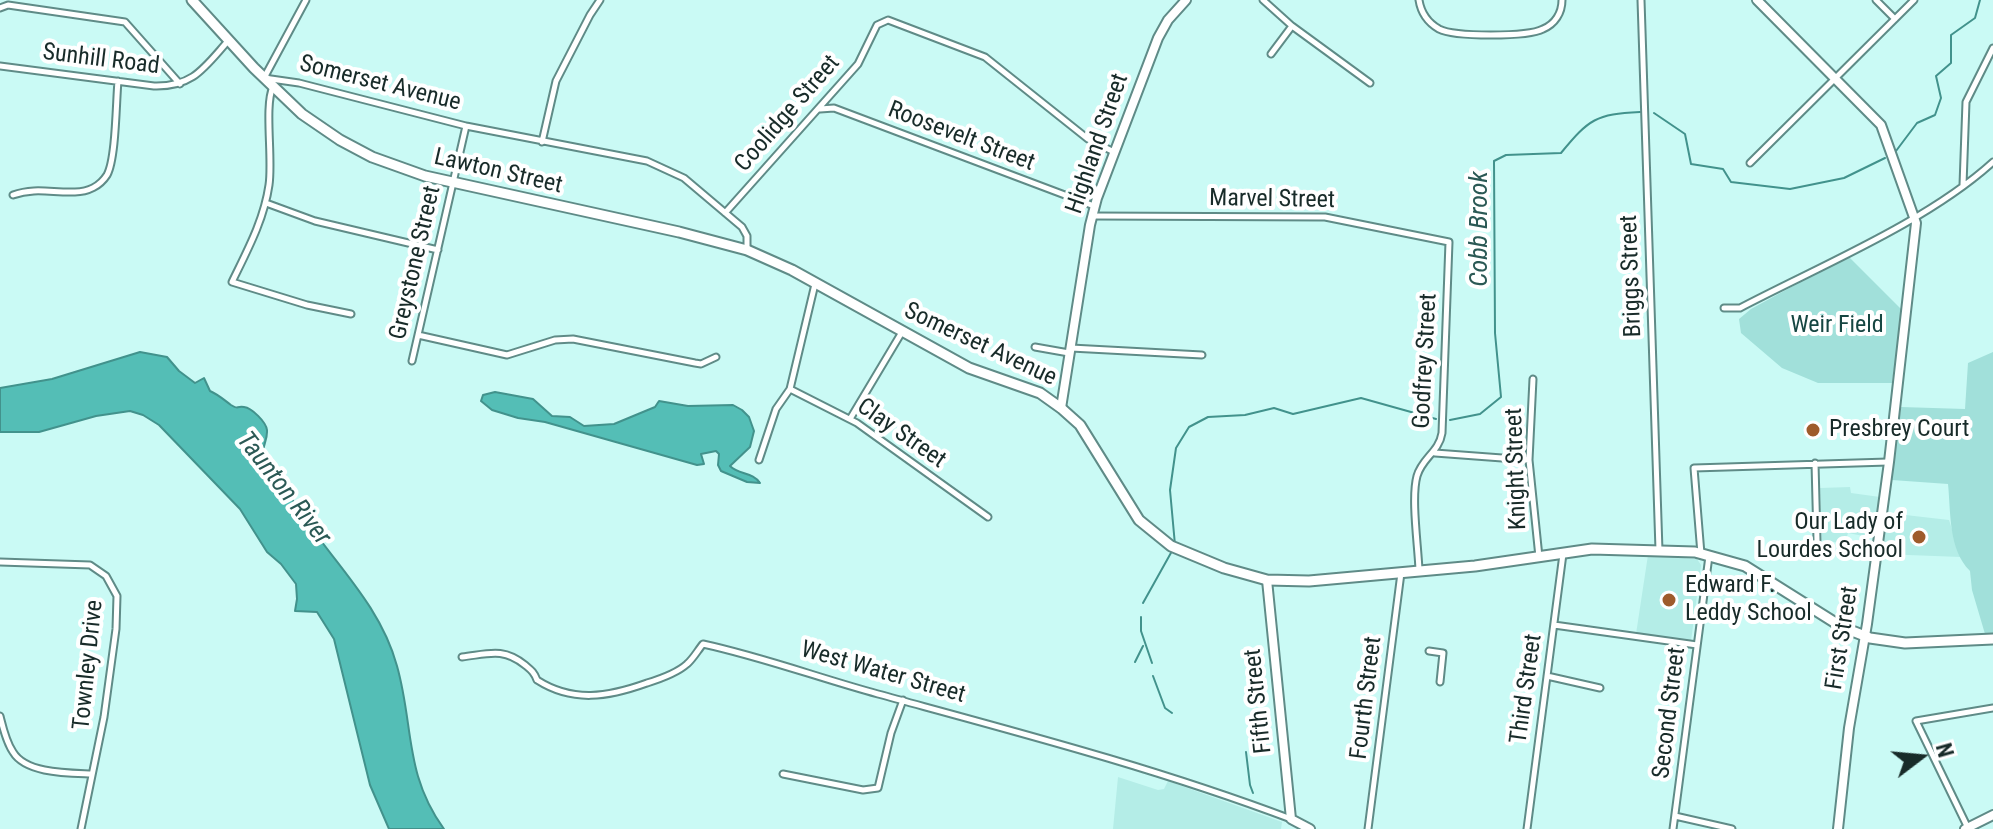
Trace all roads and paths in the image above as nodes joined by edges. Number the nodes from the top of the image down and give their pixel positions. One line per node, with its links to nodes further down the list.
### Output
1 (192, 0): 15 (main road, Somerset Avenue)
2 (306, 0): 19 (street)
3 (1186, 0): 28 (street, Highland Street)
4 (1263, 0): 14 (street)
5 (1419, 0): 6 (street)
6 (1562, 0)
7 (1641, 0): 63 (street, Briggs Street)
8 (1757, 0): 20 (street)
9 (1876, 0): 13 (street)
10 (1914, 0): 13 (street)
11 (598, 1): 27 (street)
12 (1, 8): 23 (street)
13 (1895, 19): 20 (street)
14 (1292, 26): 17 (street); 22 (street)
15 (228, 41): 19 (main road, Somerset Avenue); 23 (street, Sunhill Road)
16 (1993, 48): 32 (street)
17 (1271, 54)
18 (0, 66): 21 (street, Sunhill Road)
19 (264, 78): 24 (main road, Lawton Street); 26 (street, Somerset Avenue)
20 (1835, 78): 30 (street); 38 (street)
21 (118, 81): 23 (street, Sunhill Road); 33 (street)
22 (1370, 83)
23 (180, 84)
24 (273, 87): 31 (main road, Lawton Street); 34 (street)
25 (815, 111): 28 (street, Coolidge Street); 35 (street, Roosevelt Street); 36 (street, Coolidge Street)
26 (466, 126): 27 (street, Somerset Avenue); 31 (street, Greystone Street)
27 (542, 142): 36 (street, Somerset Avenue)
28 (1114, 152): 35 (street, Highland Street)
29 (1993, 162): 32 (street)
30 (1750, 163)
31 (453, 183): 40 (street, Greystone Street); 41 (main road, Lawton Street)
32 (1963, 186): 38 (street)
33 (13, 195)
34 (266, 203): 40 (street); 44 (street)
35 (1094, 206): 37 (street, Highland Street)
36 (725, 213): 41 (street, Somerset Avenue)
37 (1092, 216): 39 (street, Marvel Street); 48 (street, Highland Street)
38 (1914, 216): 43 (street); 59 (street, First Street)
39 (1449, 242): 56 (street, Godfrey Street)
40 (438, 250): 46 (street, Greystone Street)
41 (747, 250): 42 (main road, Somerset Avenue)
42 (815, 284): 45 (main road, Somerset Avenue); 53 (street)
43 (1724, 308)
44 (351, 314)
45 (902, 332): 54 (main road, Somerset Avenue); 55 (street)
46 (418, 335): 50 (street); 51 (street, Greystone Street)
47 (1035, 347): 48 (street)
48 (1071, 351): 49 (street); 54 (street, Highland Street)
49 (1202, 355)
50 (716, 357)
51 (412, 361)
52 (1533, 379): 58 (street, Knight Street)
53 (790, 389): 55 (street, Clay Street); 57 (street)
54 (1061, 408): 70 (main road, Somerset Avenue)
55 (850, 419): 61 (street, Clay Street)
56 (1434, 453): 58 (street); 68 (street, Godfrey Street)
57 (759, 460)
58 (1529, 460): 66 (street, Knight Street)
59 (1889, 462): 60 (street); 72 (street, First Street)
60 (1815, 463): 62 (street); 65 (street)
61 (988, 517)
62 (1817, 540)
63 (1659, 550): 64 (main road, Somerset Avenue); 65 (main road, Somerset Avenue)
64 (1563, 553): 66 (main road, Somerset Avenue); 71 (street, Third Street)
65 (1705, 554): 72 (main road, Somerset Avenue); 74 (street, Second Street)
66 (1539, 557): 68 (main road, Somerset Avenue)
67 (0, 562): 83 (street, Townley Drive)
68 (1419, 570): 69 (main road, Somerset Avenue)
69 (1401, 572): 70 (main road, Somerset Avenue); 91 (street, Fourth Street)
70 (1267, 580): 87 (street, Fifth Street)
71 (1554, 625): 74 (street); 77 (street, Third Street)
72 (1865, 637): 73 (main road, Somerset Avenue); 95 (street, First Street)
73 (1993, 639)
74 (1697, 645): 86 (street, Second Street)
75 (1429, 651): 78 (street)
76 (462, 657): 80 (street, West Water Street)
77 (1547, 676): 79 (street); 92 (street, Third Street)
78 (1440, 682)
79 (1600, 688)
80 (903, 700): 84 (street); 87 (street, West Water Street)
81 (1993, 708): 88 (street)
82 (0, 716): 83 (street)
83 (92, 774): 89 (street, Townley Drive)
84 (783, 774)
85 (1993, 815): 88 (street)
86 (1675, 816): 93 (street, Second Street); 94 (street)
87 (1291, 819): 90 (street, West Water Street)
88 (1967, 828)
89 (81, 829)
90 (1310, 829)
91 (1368, 829)
92 (1527, 829)
93 (1673, 829)
94 (1732, 829)
95 (1838, 829)

